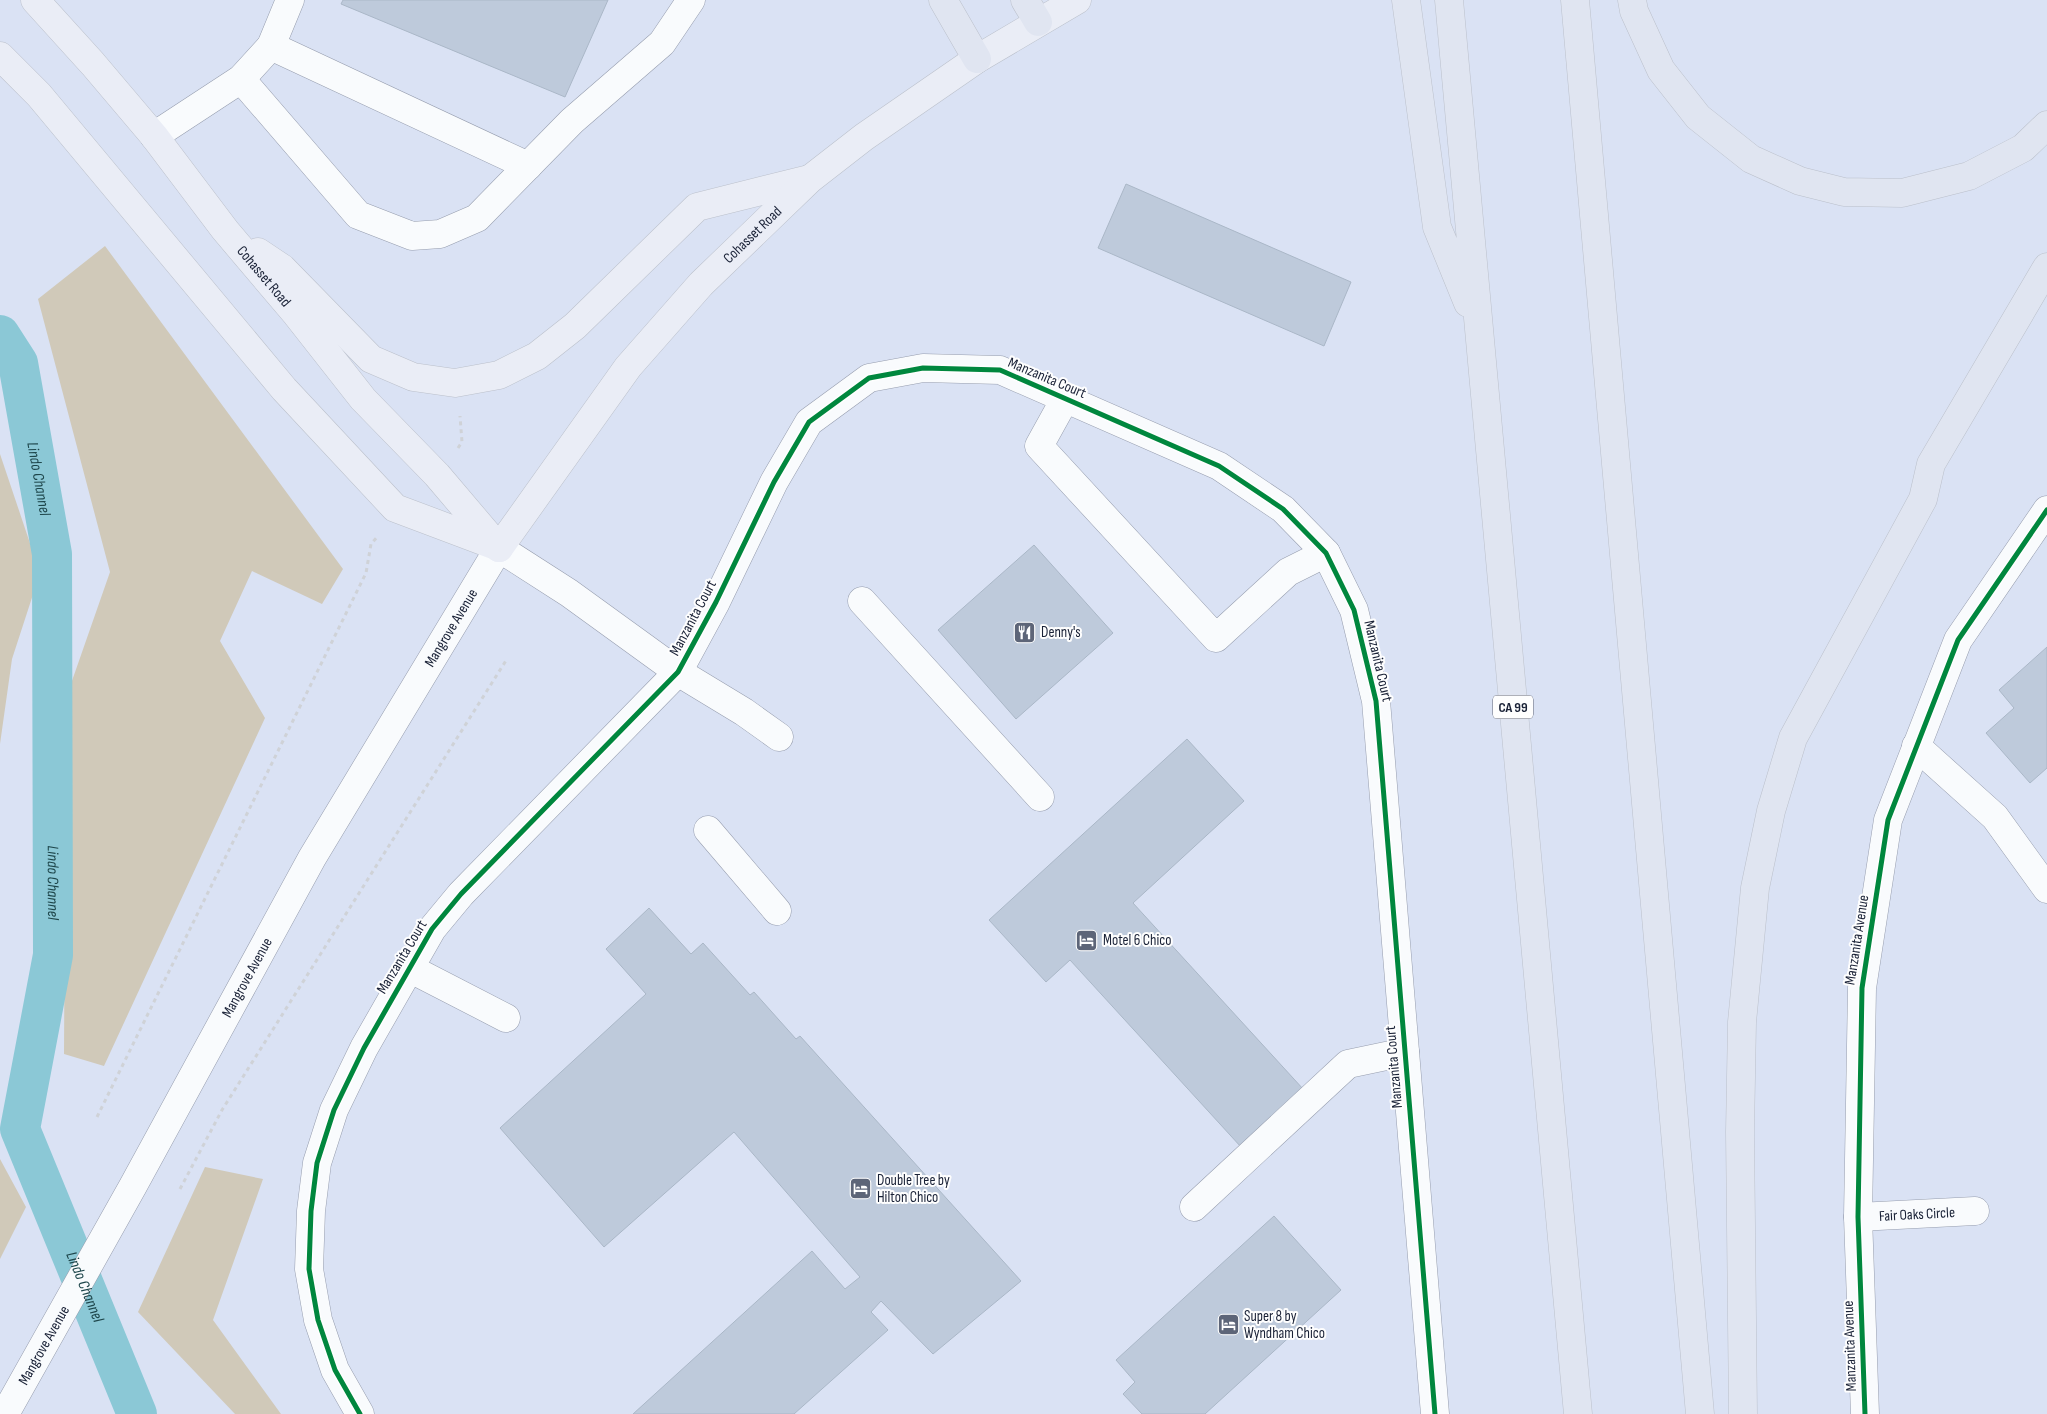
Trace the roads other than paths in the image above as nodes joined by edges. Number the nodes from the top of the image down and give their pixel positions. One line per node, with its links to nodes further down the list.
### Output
1 (35, 0): 16 (main road, Cohasset Road)
2 (290, 0): 11 (street)
3 (691, 0): 17 (street)
4 (943, 0): 13 (highway)
5 (1077, 0): 10 (main road, Cohasset Road)
6 (1406, 0): 22 (highway)
7 (1449, 0): 22 (highway, CA 99)
8 (1575, 0): 46 (highway)
9 (1632, 0): 15 (highway)
10 (1031, 11): 13 (main road, Cohasset Road)
11 (271, 46): 14 (street); 17 (street)
12 (0, 56): 26 (main road)
13 (977, 58): 18 (main road, Cohasset Road)
14 (241, 79): 16 (street); 17 (street)
15 (2047, 126)
16 (154, 136): 19 (main road, Cohasset Road)
17 (528, 166)
18 (810, 179): 19 (main road); 26 (main road, Cohasset Road)
19 (225, 230): 26 (main road, Cohasset Road)
20 (2047, 267): 24 (highway)
21 (2047, 303): 24 (highway)
22 (1478, 326): 45 (highway, CA 99)
23 (1065, 399): 27 (street, Manzanita Court); 27 (street); 29 (street, Manzanita Court)
24 (1923, 499): 47 (highway)
25 (2047, 510): 31 (street, Manzanita Avenue)
26 (499, 548): 29 (street); 42 (street, Mangrove Avenue)
27 (1326, 553): 38 (street, Manzanita Court)
28 (862, 600): 32 (street)
29 (678, 672): 30 (street); 36 (street, Manzanita Court)
30 (779, 737)
31 (1916, 746): 34 (street); 41 (street, Manzanita Avenue)
32 (1040, 798)
33 (708, 830): 35 (street)
34 (2047, 889)
35 (777, 911)
36 (409, 968): 37 (street); 43 (street, Manzanita Court)
37 (506, 1018)
38 (1405, 1052): 39 (street); 44 (street, Manzanita Court)
39 (1194, 1207)
40 (1975, 1211): 41 (street, Fair Oaks Circle)
41 (1858, 1217): 48 (street, Manzanita Avenue)
42 (6, 1412)
43 (360, 1414)
44 (1435, 1414)
45 (1578, 1414)
46 (1700, 1414)
47 (1743, 1414)
48 (1865, 1414)

